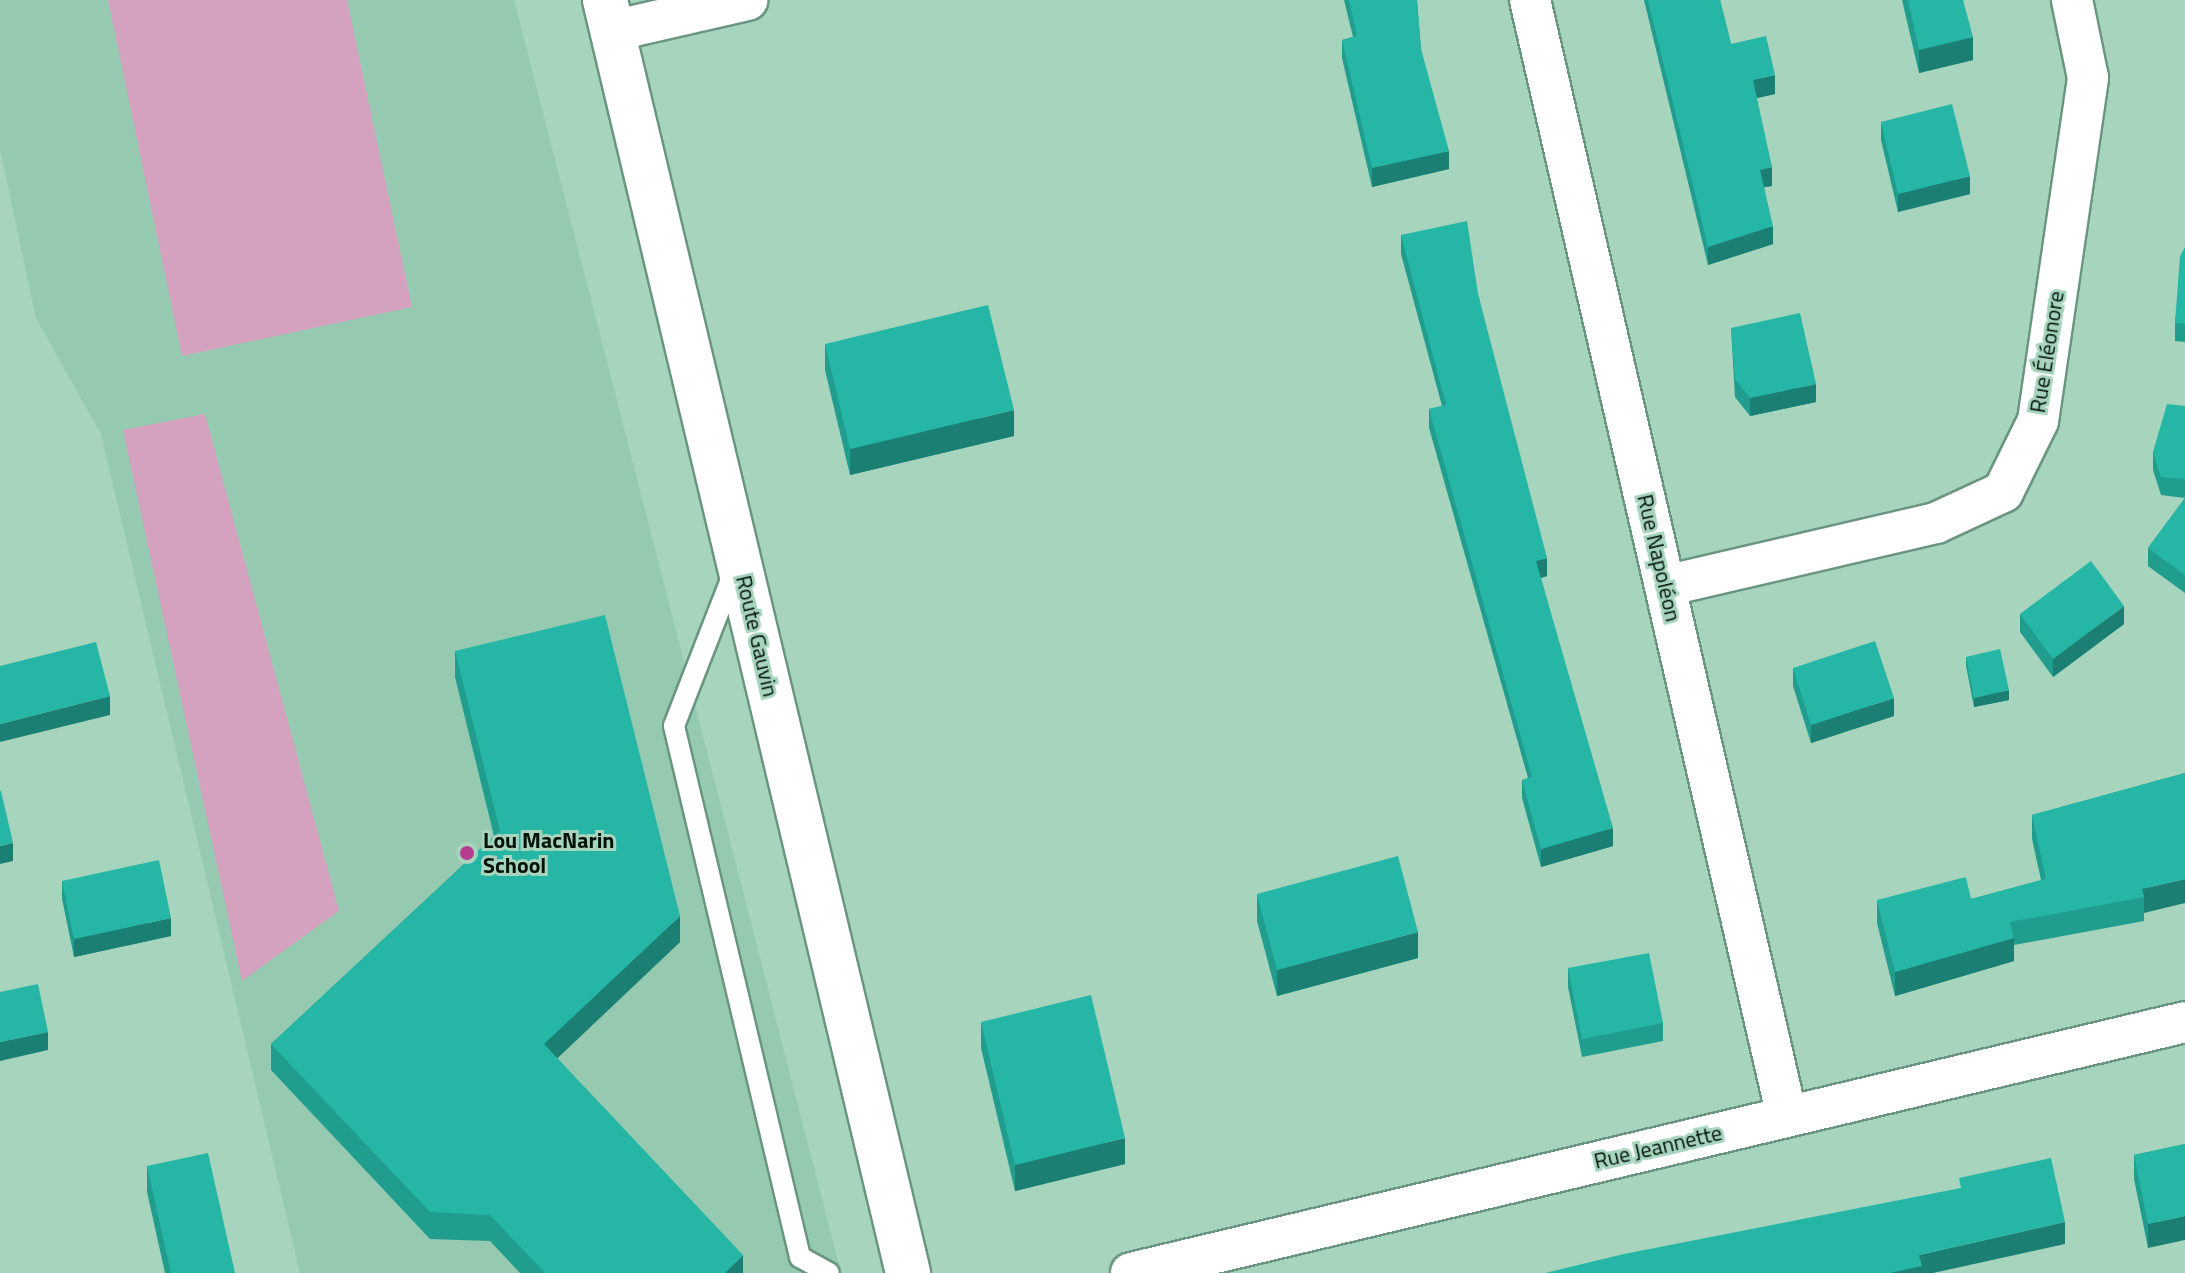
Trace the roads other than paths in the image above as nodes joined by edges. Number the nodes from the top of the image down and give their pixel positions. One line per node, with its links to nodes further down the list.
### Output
1 (747, 0): 4 (street)
2 (1530, 0): 6 (street, Rue Napoléon)
3 (2072, 0): 6 (street, Rue Éléonore)
4 (608, 15): 5 (street, Route Gauvin)
5 (739, 561): 9 (lane); 10 (street, Route Gauvin)
6 (1665, 586): 8 (street, Rue Napoléon)
7 (2185, 1022): 8 (street, Rue Jeannette)
8 (1787, 1117): 11 (street, Rue Jeannette)
9 (829, 1273)
10 (908, 1273)
11 (1131, 1273)

